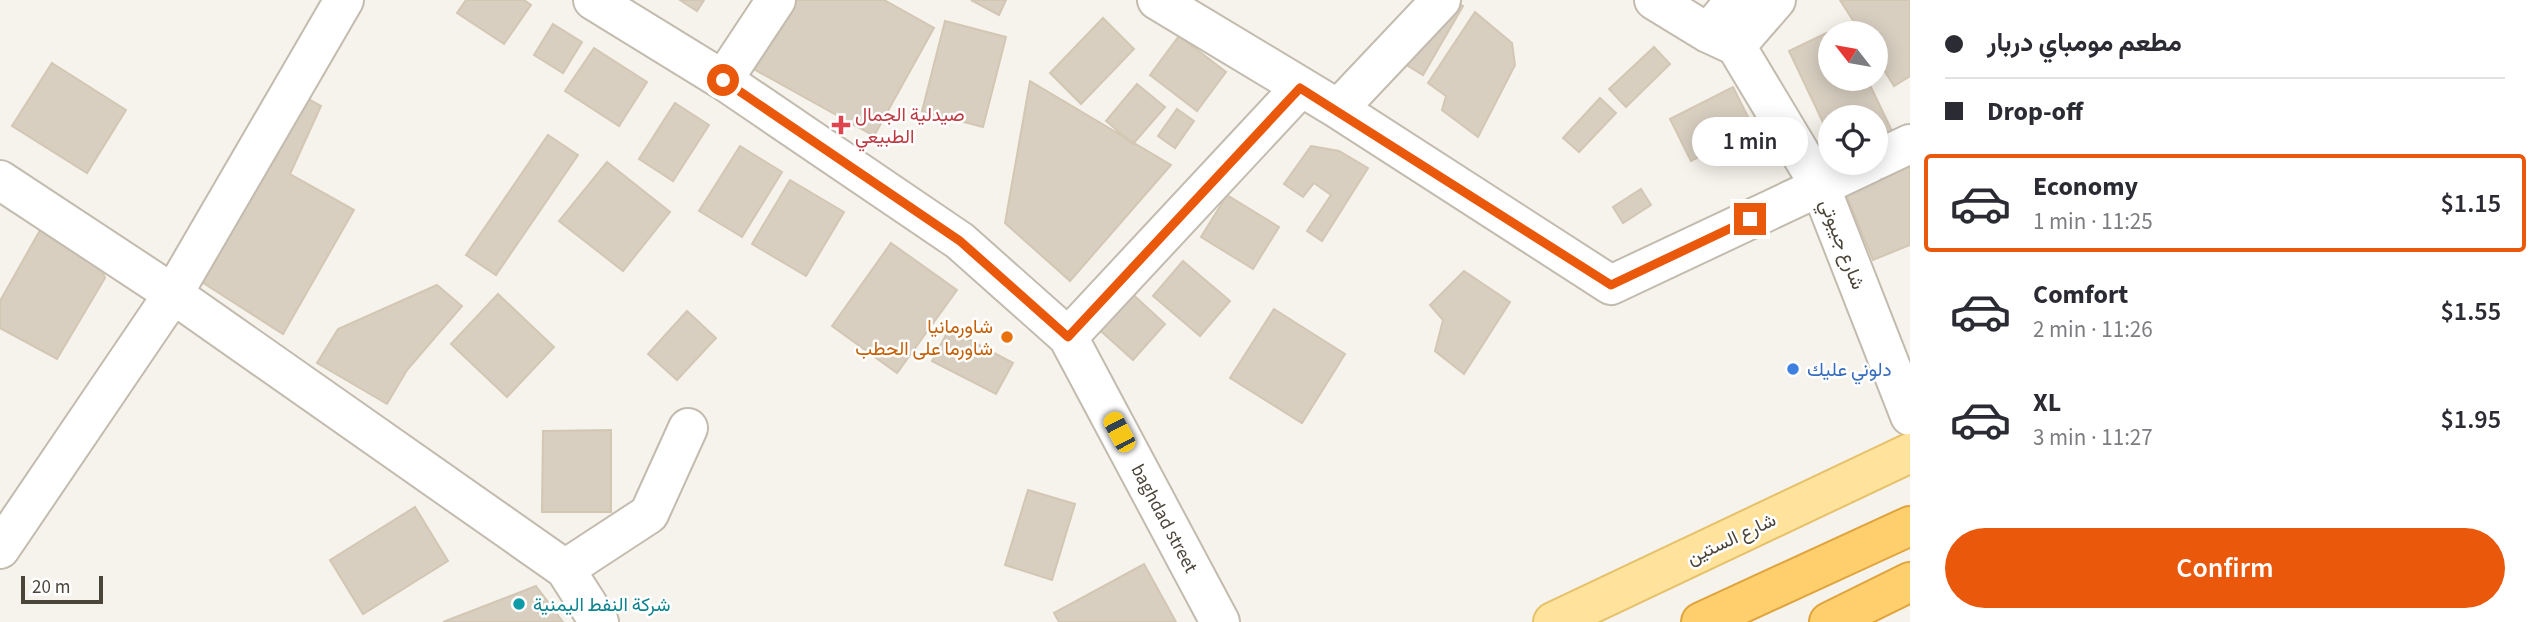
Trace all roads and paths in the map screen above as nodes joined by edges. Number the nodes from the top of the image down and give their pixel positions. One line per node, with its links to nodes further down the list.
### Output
1 (344, 0): 18 (street)
2 (593, 0): 10 (street, baghdad street)
3 (776, 0): 10 (street)
4 (1157, 0): 11 (street)
5 (1441, 0): 12 (street)
6 (1654, 0): 9 (street)
7 (1735, 0): 9 (street)
8 (1776, 0): 9 (street)
9 (1722, 39): 17 (street, شارع جيبوتي)
10 (723, 80): 19 (street, baghdad street)
11 (1300, 88): 12 (street); 19 (street)
12 (1338, 109): 17 (street)
13 (1910, 144): 14 (street)
14 (1888, 154)
15 (1844, 175): 17 (street)
16 (0, 180): 18 (street)
17 (1820, 186): 20 (street, شارع جيبوتي)
18 (173, 294): 24 (street); 25 (street)
19 (1068, 337): 28 (street, baghdad street)
20 (1910, 416)
21 (688, 428): 25 (street)
22 (1910, 453): 29 (main road, شارع الستين)
23 (1910, 526): 30 (highway)
24 (0, 549)
25 (565, 569): 27 (street)
26 (1910, 582): 31 (highway)
27 (599, 622)
28 (1220, 622)
29 (1553, 622)
30 (1701, 622)
31 (1829, 622)

